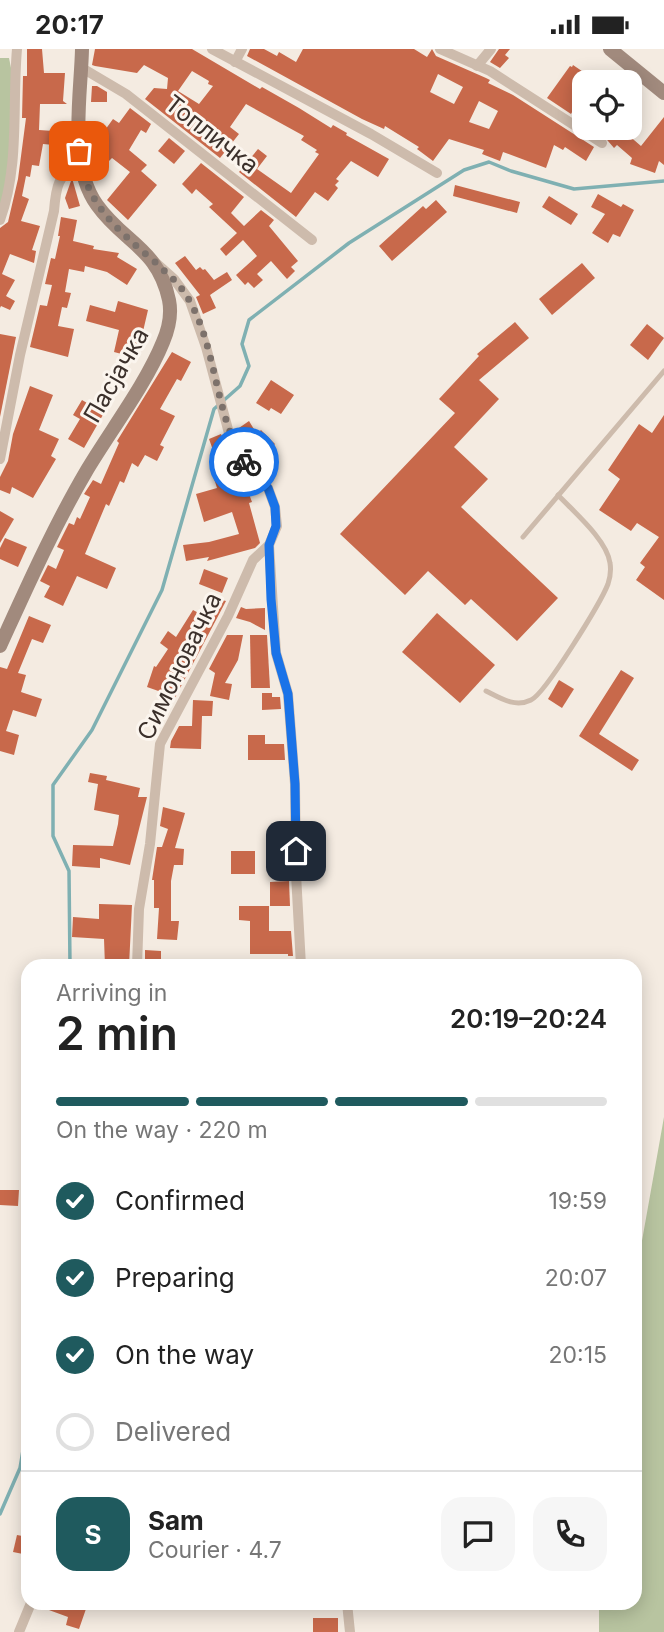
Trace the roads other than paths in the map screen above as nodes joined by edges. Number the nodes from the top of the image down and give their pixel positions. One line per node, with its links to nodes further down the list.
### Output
1 (17, 49): 15 (street)
2 (82, 49): 10 (main road, Пасјачка)
3 (212, 49): 8 (street)
4 (242, 49): 8 (street)
5 (440, 49): 9 (street)
6 (491, 49): 9 (street)
7 (610, 49): 11 (main road)
8 (235, 62): 14 (street)
9 (477, 65): 12 (street)
10 (82, 68): 13 (main road, Пасјачка); 16 (street, Топличка)
11 (664, 93)
12 (602, 143)
13 (79, 160): 17 (main road, Пасјачка); 19 (street)
14 (437, 173)
15 (0, 220)
16 (312, 240)
17 (154, 262): 22 (street); 23 (main road, Пасјачка)
18 (664, 371): 20 (lane)
19 (0, 459)
20 (558, 495): 21 (lane); 24 (lane)
21 (523, 537)
22 (269, 545): 25 (street, Симоновачка); 26 (street)
23 (0, 646)
24 (486, 691)
25 (136, 959)
26 (302, 959)
27 (28, 1610): 29 (street)
28 (348, 1610): 30 (street)
29 (19, 1632)
30 (350, 1632)

